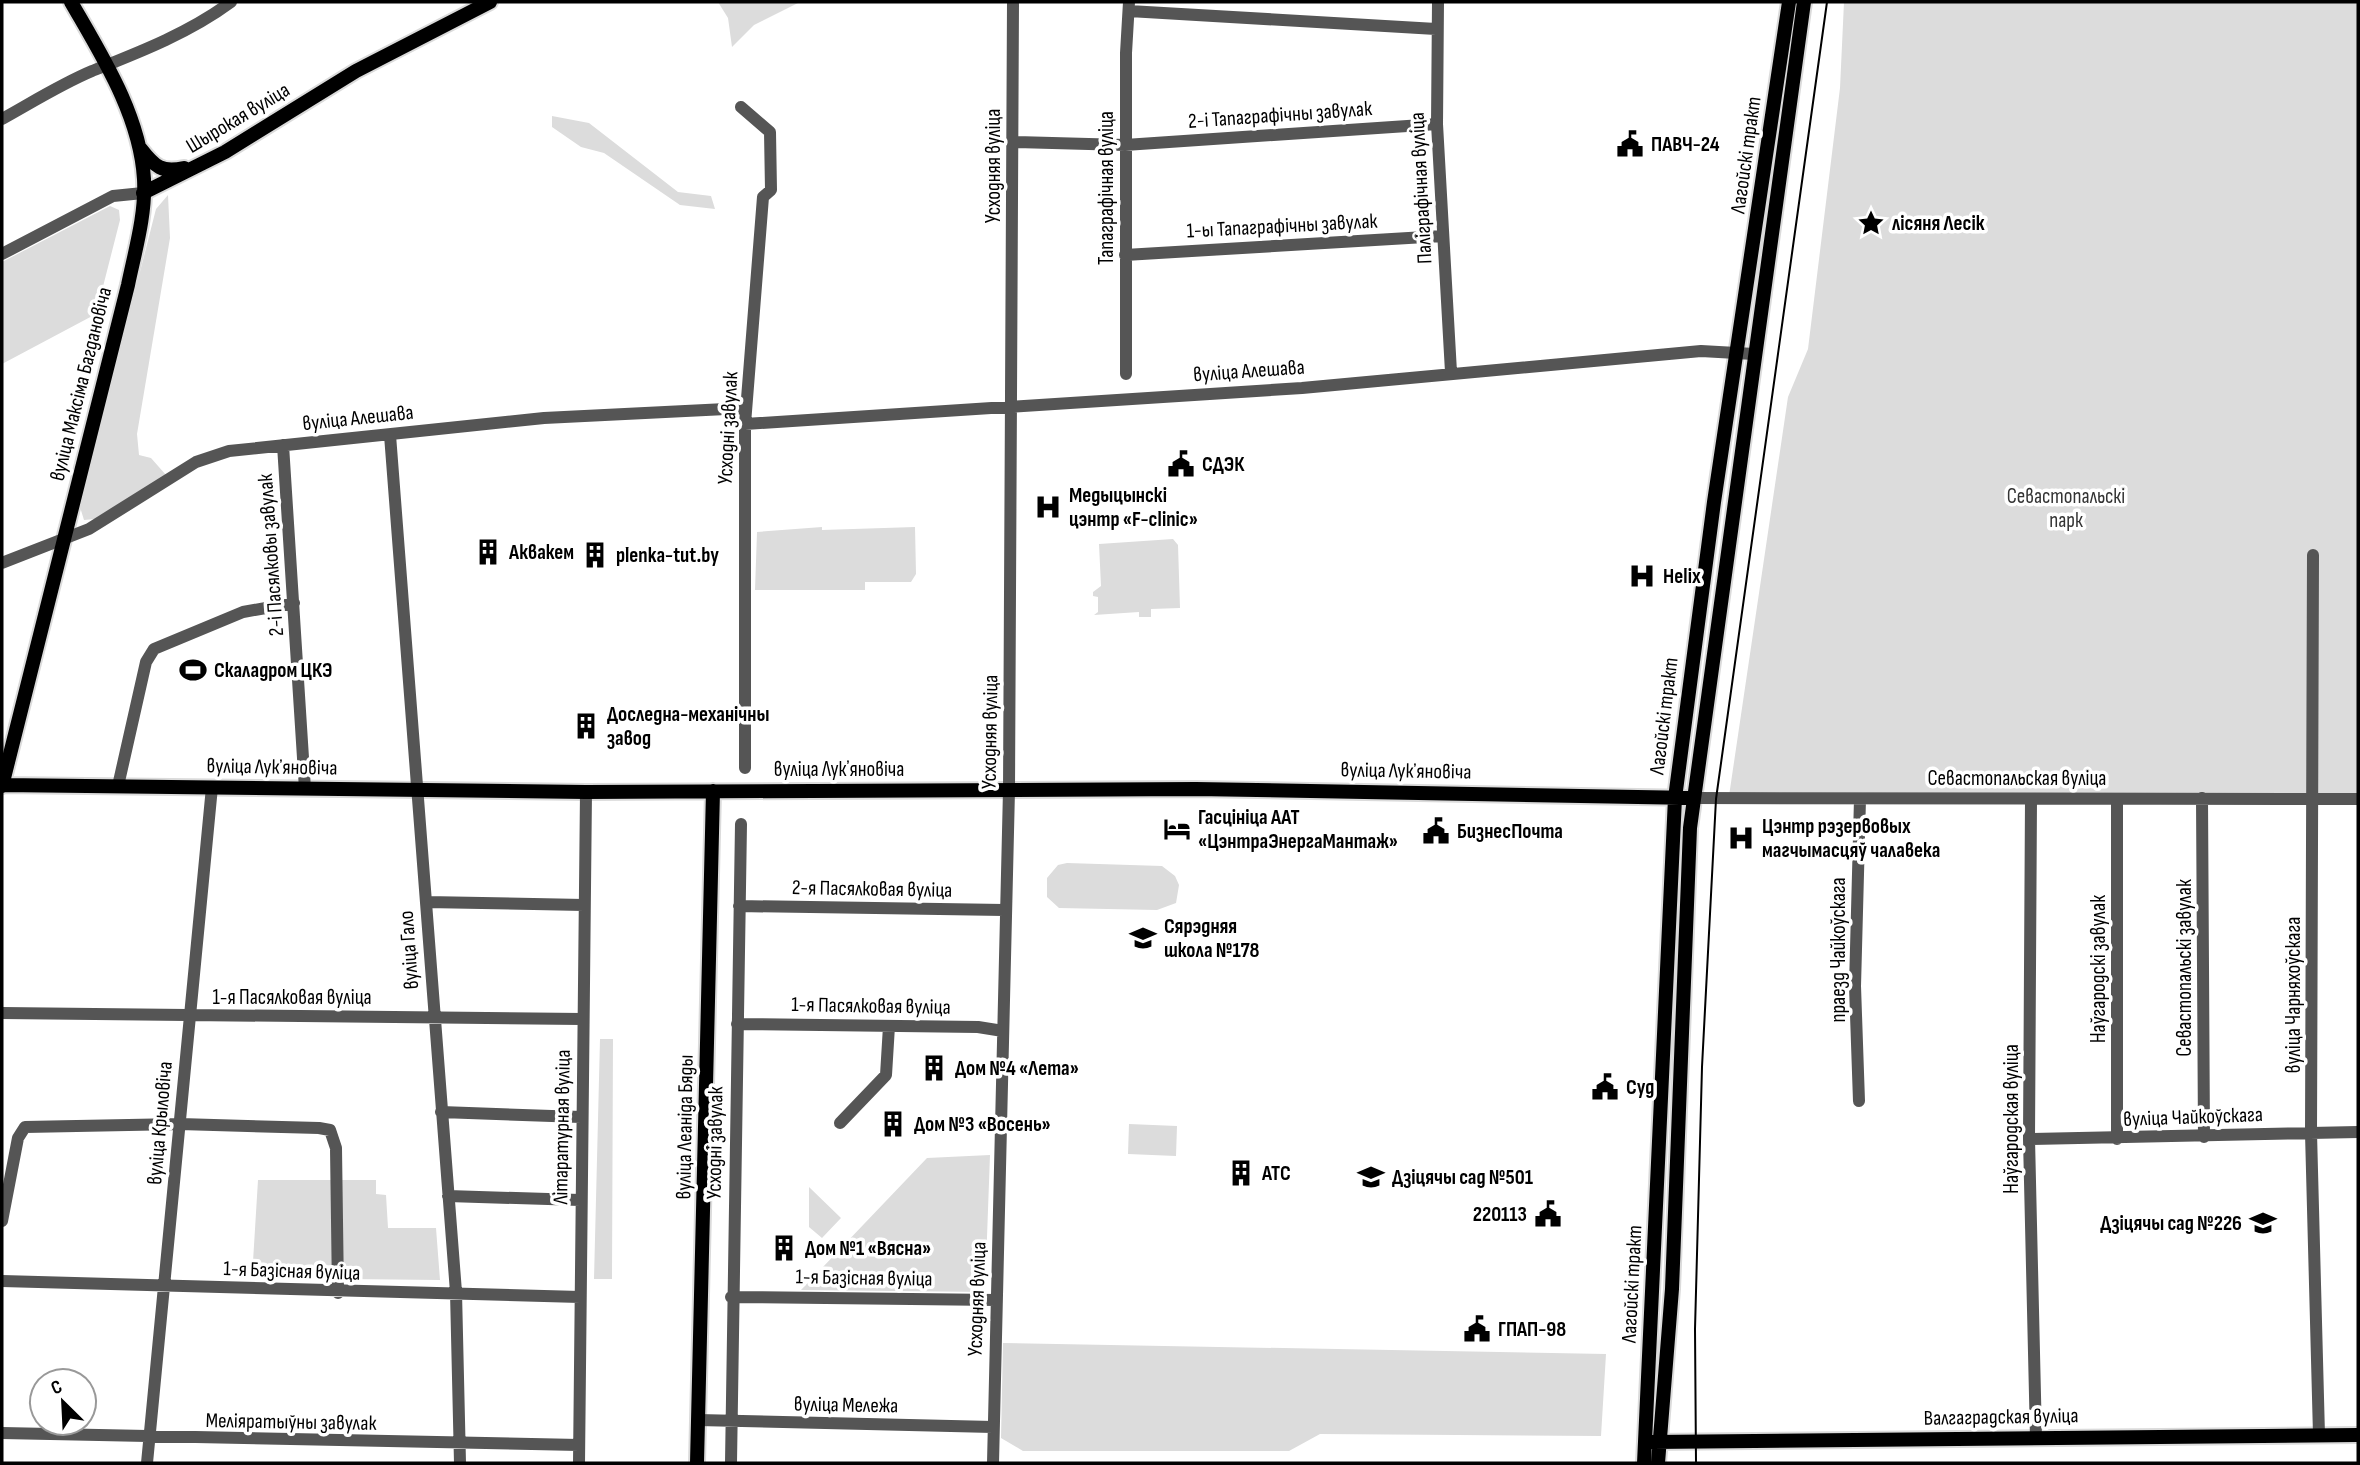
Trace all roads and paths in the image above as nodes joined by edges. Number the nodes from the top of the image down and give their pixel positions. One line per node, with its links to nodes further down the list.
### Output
1 (71, 2): 10 (main road, вуліца Максіма Багдановіча)
2 (231, 2): 10 (street)
3 (490, 2): 17 (main road, Шырокая вуліца)
4 (1013, 2): 14 (street, Усходняя вуліца)
5 (1438, 2): 9 (street, Паліграфічная вуліца)
6 (1789, 2): 22 (main road, Лагойскі тракт)
7 (1804, 2): 23 (main road, Лагойскі тракт)
8 (1129, 6): 9 (street); 15 (street, Тапаграфічная вуліца)
9 (1436, 29): 13 (street, Паліграфічная вуліца)
10 (106, 67): 12 (street); 16 (main road, вуліца Максіма Багдановіча)
11 (741, 107): 27 (street, Усходні завулак)
12 (2, 119)
13 (1437, 124): 15 (street, 2-і Тапаграфічны завулак); 19 (street, Паліграфічная вуліца)
14 (1013, 142): 15 (street, 2-і Тапаграфічны завулак); 26 (street, Усходняя вуліца)
15 (1125, 145): 21 (street, Тапаграфічная вуліца)
16 (139, 146): 17 (main road); 18 (main road, вуліца Максіма Багдановіча)
17 (203, 164): 18 (main road, Шырокая вуліца)
18 (144, 193): 20 (street, Шырокая вуліца); 31 (main road, вуліца Максіма Багдановіча)
19 (1442, 236): 21 (street, 1-ы Тапаграфічны завулак); 24 (street, Паліграфічная вуліца)
20 (2, 254)
21 (1125, 255): 25 (street, Тапаграфічная вуліца)
22 (1736, 351): 23 (street, вуліца Алешава); 24 (street, вуліца Алешава); 44 (main road, Лагойскі тракт)
23 (1754, 354): 45 (main road, Лагойскі тракт)
24 (1451, 372): 26 (street, вуліца Алешава)
25 (1126, 374)
26 (1011, 405): 28 (street, вуліца Алешава); 41 (street, Усходняя вуліца)
27 (746, 408): 28 (street, Усходні завулак); 29 (street, вуліца Алешава)
28 (745, 424): 35 (street, Усходні завулак)
29 (390, 435): 30 (street, вуліца Алешава); 40 (street, вуліца Гало)
30 (283, 444): 31 (street, вуліца Алешава); 34 (street, 2-і Пасялковы завулак)
31 (63, 540): 33 (street, вуліца Алешава); 36 (main road, вуліца Максіма Багдановіча)
32 (2313, 555): 49 (street, вуліца Чарняхоўскага)
33 (2, 563)
34 (294, 603): 37 (street); 39 (street, 2-і Пасялковы завулак)
35 (745, 768)
36 (2, 785): 37 (main road, вуліца Лукʼяновіча)
37 (118, 786): 38 (main road, вуліца Лукʼяновіча)
38 (212, 787): 39 (main road, вуліца Лукʼяновіча); 59 (street, вуліца Крыловіча)
39 (305, 789): 40 (main road, вуліца Лукʼяновіча)
40 (416, 789): 43 (main road, вуліца Лукʼяновіча); 53 (street, вуліца Гало)
41 (1009, 790): 42 (main road, вуліца Лукʼяновіча); 44 (main road, вуліца Лукʼяновіча); 56 (street, Усходняя вуліца)
42 (713, 791): 43 (main road, вуліца Лукʼяновіча); 84 (main road, вуліца Леаніда Бяды)
43 (586, 792): 54 (street, Літаратурная вуліца)
44 (1675, 798): 45 (main road, Севастопальская вуліца); 92 (main road, Лагойскі тракт)
45 (1694, 798): 46 (street, Севастопальская вуліца); 92 (main road, Лагойскі тракт)
46 (1860, 799): 47 (street, Севастопальская вуліца); 64 (street, праезд Чайкоўскага)
47 (2031, 799): 51 (street, Севастопальская вуліца); 72 (street, Наўгародская вуліца)
48 (2202, 799): 49 (street, Севастопальская вуліца); 51 (street, Севастопальская вуліца); 71 (street, Севастопальскі завулак)
49 (2312, 799): 50 (street, Севастопальская вуліца); 70 (street, вуліца Чарняхоўскага)
50 (2358, 799)
51 (2117, 800): 73 (street, Наўгародскі завулак)
52 (741, 824): 55 (street, Усходні завулак)
53 (426, 902): 54 (street); 58 (street, вуліца Гало)
54 (584, 905): 60 (street, Літаратурная вуліца)
55 (739, 906): 56 (street, 2-я Пасялковая вуліца); 61 (street, Усходні завулак)
56 (1004, 910): 63 (street, Усходняя вуліца)
57 (2, 1013): 59 (street, 1-я Пасялковая вуліца)
58 (433, 1015): 59 (street, 1-я Пасялковая вуліца); 60 (street, 1-я Пасялковая вуліца); 65 (street, вуліца Гало)
59 (189, 1016): 68 (street, вуліца Крыловіча)
60 (582, 1019): 66 (street, Літаратурная вуліца)
61 (737, 1024): 62 (street, 1-я Пасялковая вуліца); 82 (street, Усходні завулак)
62 (889, 1026): 63 (street, 1-я Пасялковая вуліца); 67 (street)
63 (1003, 1031): 83 (street, Усходняя вуліца)
64 (1859, 1101)
65 (441, 1112): 66 (street); 74 (street, вуліца Гало)
66 (581, 1117): 75 (street, Літаратурная вуліца)
67 (841, 1123)
68 (180, 1124): 76 (street); 78 (street, вуліца Крыловіча); 80 (street)
69 (2358, 1132): 70 (street, вуліца Чайкоўскага)
70 (2311, 1133): 71 (street, вуліца Чайкоўскага); 88 (street, вуліца Чарняхоўскага)
71 (2204, 1138): 73 (street, вуліца Чайкоўскага)
72 (2029, 1139): 73 (street, вуліца Чайкоўскага); 91 (street, Наўгародская вуліца)
73 (2117, 1139)
74 (447, 1196): 75 (street); 79 (street, вуліца Гало)
75 (580, 1200): 81 (street, Літаратурная вуліца)
76 (2, 1221)
77 (2, 1281): 78 (street, 1-я Базісная вуліца)
78 (163, 1285): 80 (street, 1-я Базісная вуліца); 90 (street, вуліца Крыловіча)
79 (456, 1292): 80 (street, 1-я Базісная вуліца); 81 (street, 1-я Базісная вуліца); 93 (street, вуліца Гало)
80 (338, 1293)
81 (580, 1297): 94 (street, Літаратурная вуліца)
82 (731, 1297): 83 (street, 1-я Базісная вуліца); 85 (street, Усходні завулак)
83 (996, 1300): 86 (street, Усходняя вуліца)
84 (698, 1420): 85 (street, вуліца Мележа); 98 (main road, вуліца Леаніда Бяды)
85 (732, 1421): 86 (street, вуліца Мележа); 99 (street, Усходні завулак)
86 (993, 1427): 100 (street, Усходняя вуліца)
87 (2, 1433): 90 (street, Меліяратыўны завулак)
88 (2319, 1435): 89 (main road, Валгаградская вуліца); 91 (main road, Валгаградская вуліца)
89 (2358, 1435)
90 (149, 1438): 93 (street, Меліяратыўны завулак); 95 (street, вуліца Крыловіча)
91 (2036, 1438): 92 (main road, Валгаградская вуліца)
92 (1652, 1442): 101 (main road); 102 (main road)
93 (460, 1444): 94 (street, Меліяратыўны завулак); 96 (street, вуліца Гало)
94 (579, 1445): 97 (street, Літаратурная вуліца)
95 (147, 1463)
96 (460, 1463)
97 (579, 1463)
98 (697, 1463)
99 (731, 1463)
100 (993, 1463)
101 (1644, 1463)
102 (1658, 1463)

